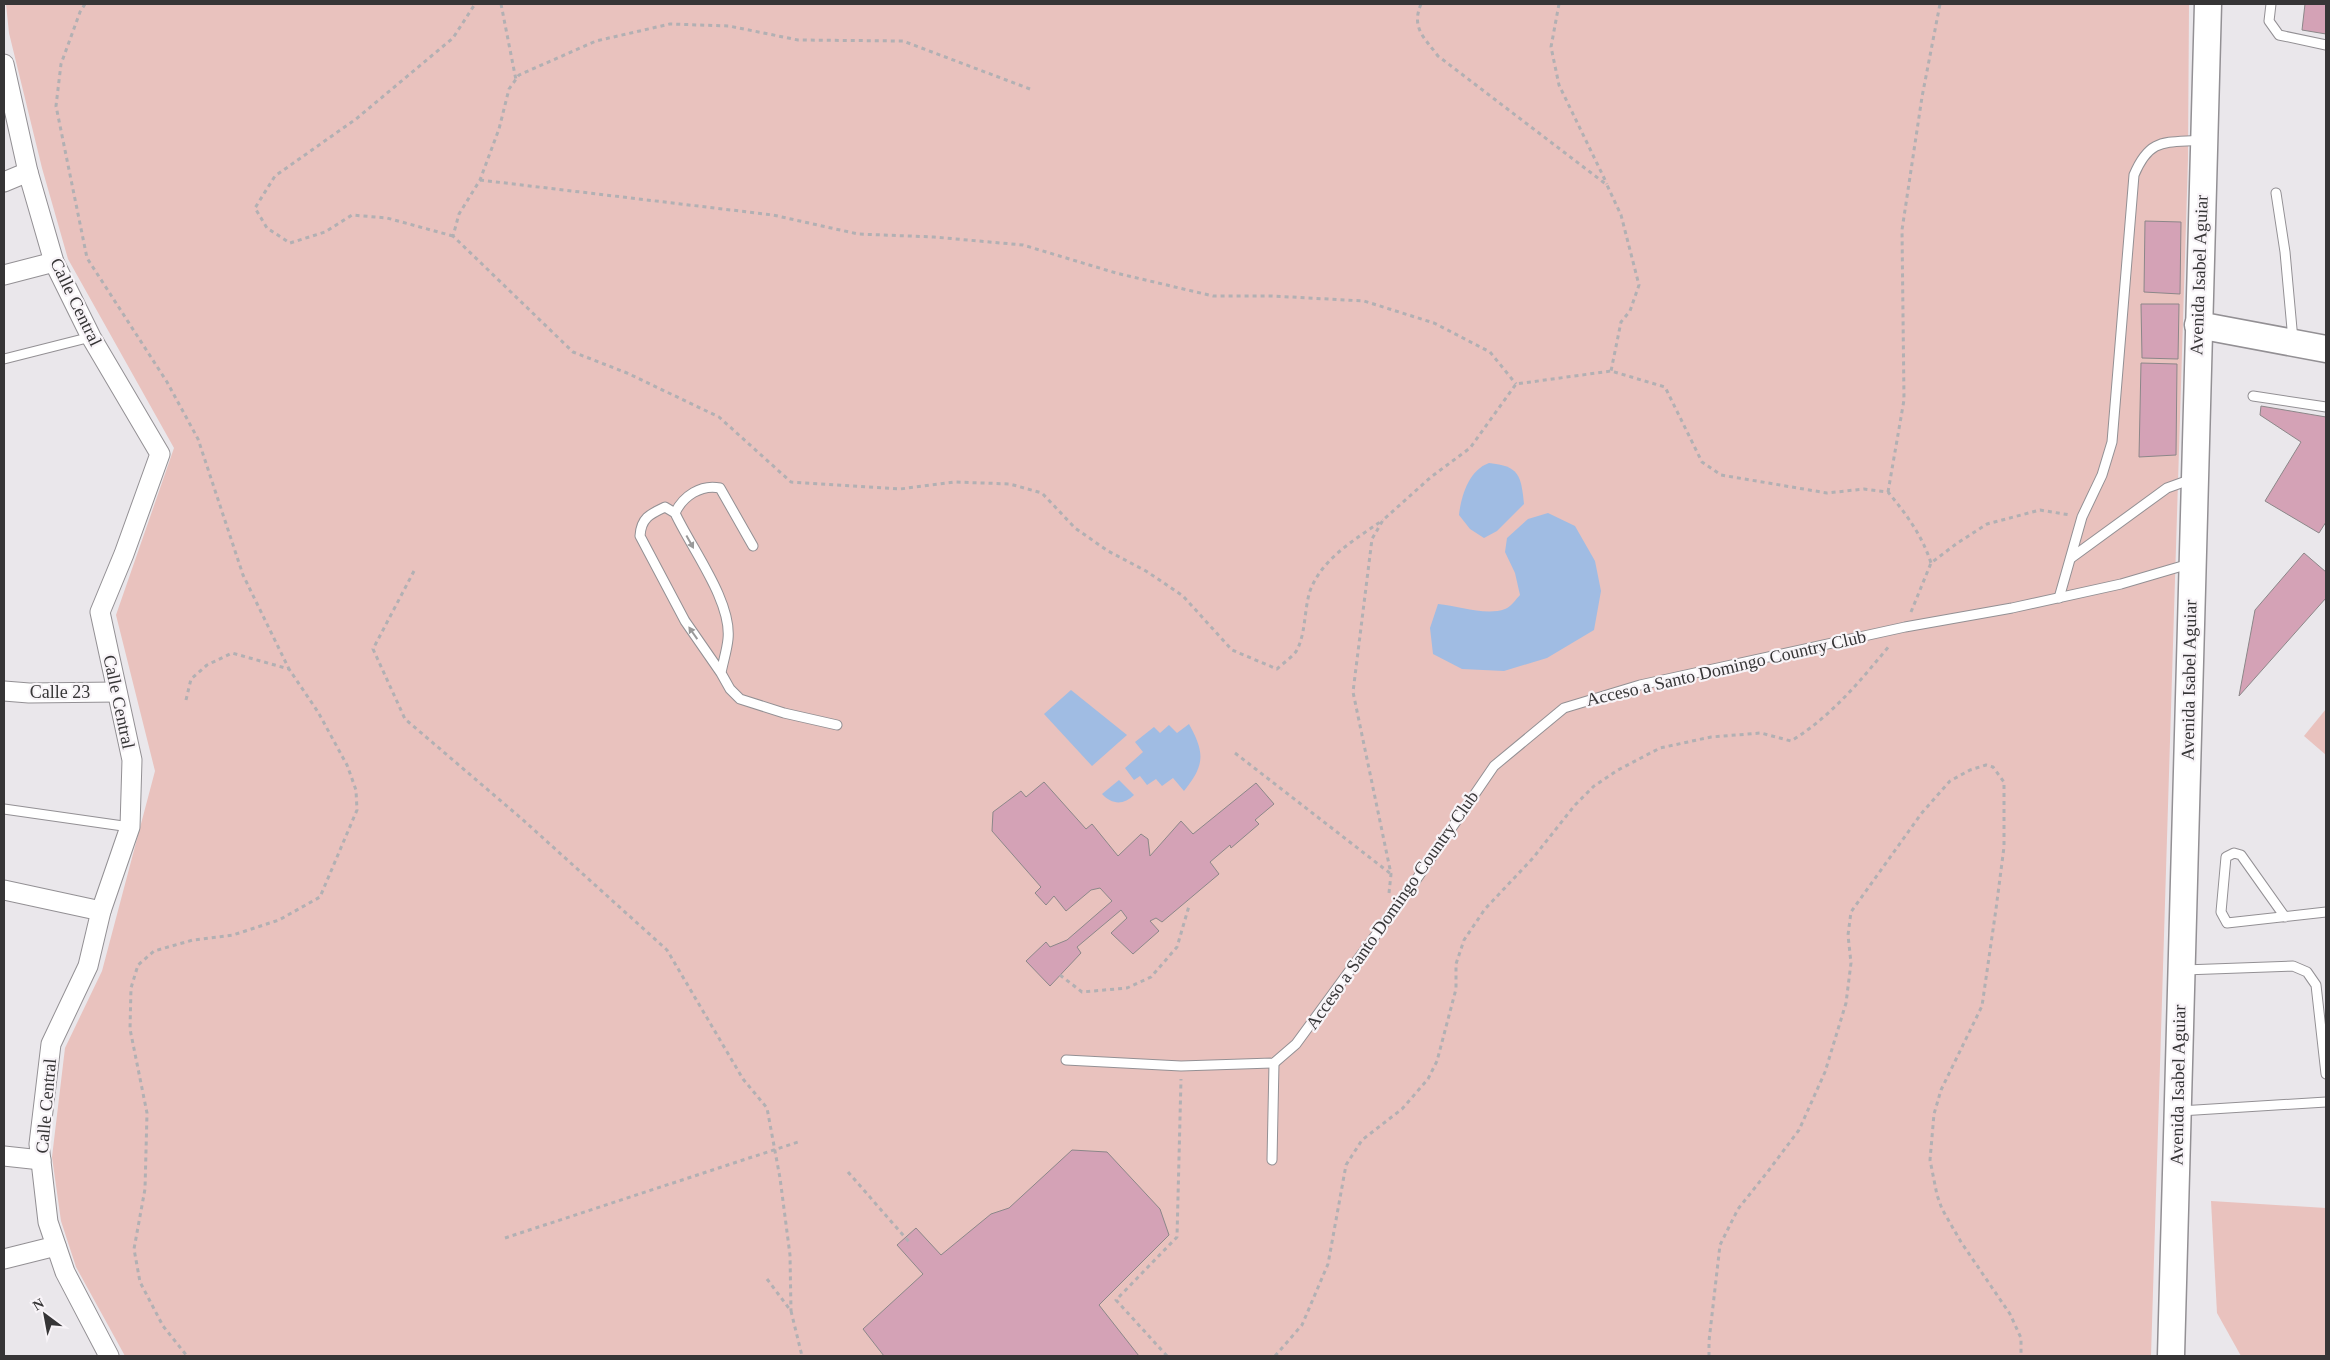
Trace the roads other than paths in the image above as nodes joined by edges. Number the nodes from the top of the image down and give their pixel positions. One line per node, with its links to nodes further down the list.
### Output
1 (2208, 4): 5 (main road, Avenida Isabel Aguiar)
2 (2271, 4): 3 (lane)
3 (2326, 45)
4 (5, 73): 6 (street, Calle Central)
5 (2203, 140): 11 (main road, Avenida Isabel Aguiar); 21 (lane)
6 (28, 172): 7 (street); 9 (street, Calle Central)
7 (4, 182)
8 (2276, 193): 13 (lane)
9 (54, 262): 10 (street); 12 (street, Calle Central)
10 (4, 275)
11 (2198, 325): 13 (main road); 18 (main road, Avenida Isabel Aguiar)
12 (91, 337): 15 (lane); 26 (street, Calle Central)
13 (2293, 342): 14 (main road)
14 (2326, 349)
15 (4, 359)
16 (2253, 396): 17 (lane)
17 (2326, 407)
18 (2194, 479): 21 (lane); 22 (main road, Avenida Isabel Aguiar)
19 (675, 513): 20 (lane); 24 (lane, one-way to 24); 24 (lane, one-way to 19)
20 (753, 546)
21 (2071, 558): 23 (lane)
22 (2192, 563): 23 (lane, Acceso a Santo Domingo Country Club); 34 (main road, Avenida Isabel Aguiar)
23 (2059, 598): 36 (lane, Acceso a Santo Domingo Country Club)
24 (721, 673): 27 (lane)
25 (4, 691): 26 (street, Calle 23)
26 (117, 692): 29 (street, Calle Central)
27 (837, 724)
28 (4, 809): 29 (lane)
29 (130, 827): 31 (street, Calle Central)
30 (4, 890): 31 (street)
31 (100, 911): 41 (street, Calle Central)
32 (2326, 912): 33 (lane)
33 (2285, 917): 33 (lane)
34 (2181, 970): 37 (lane); 39 (main road, Avenida Isabel Aguiar)
35 (1066, 1060): 36 (lane)
36 (1274, 1064): 42 (lane)
37 (2326, 1074)
38 (2326, 1102): 39 (lane)
39 (2178, 1111): 46 (main road, Avenida Isabel Aguiar)
40 (4, 1156): 41 (street)
41 (41, 1160): 43 (street, Calle Central)
42 (1272, 1160)
43 (56, 1246): 44 (street); 45 (street, Calle Central)
44 (4, 1259)
45 (109, 1356)
46 (2171, 1356)

